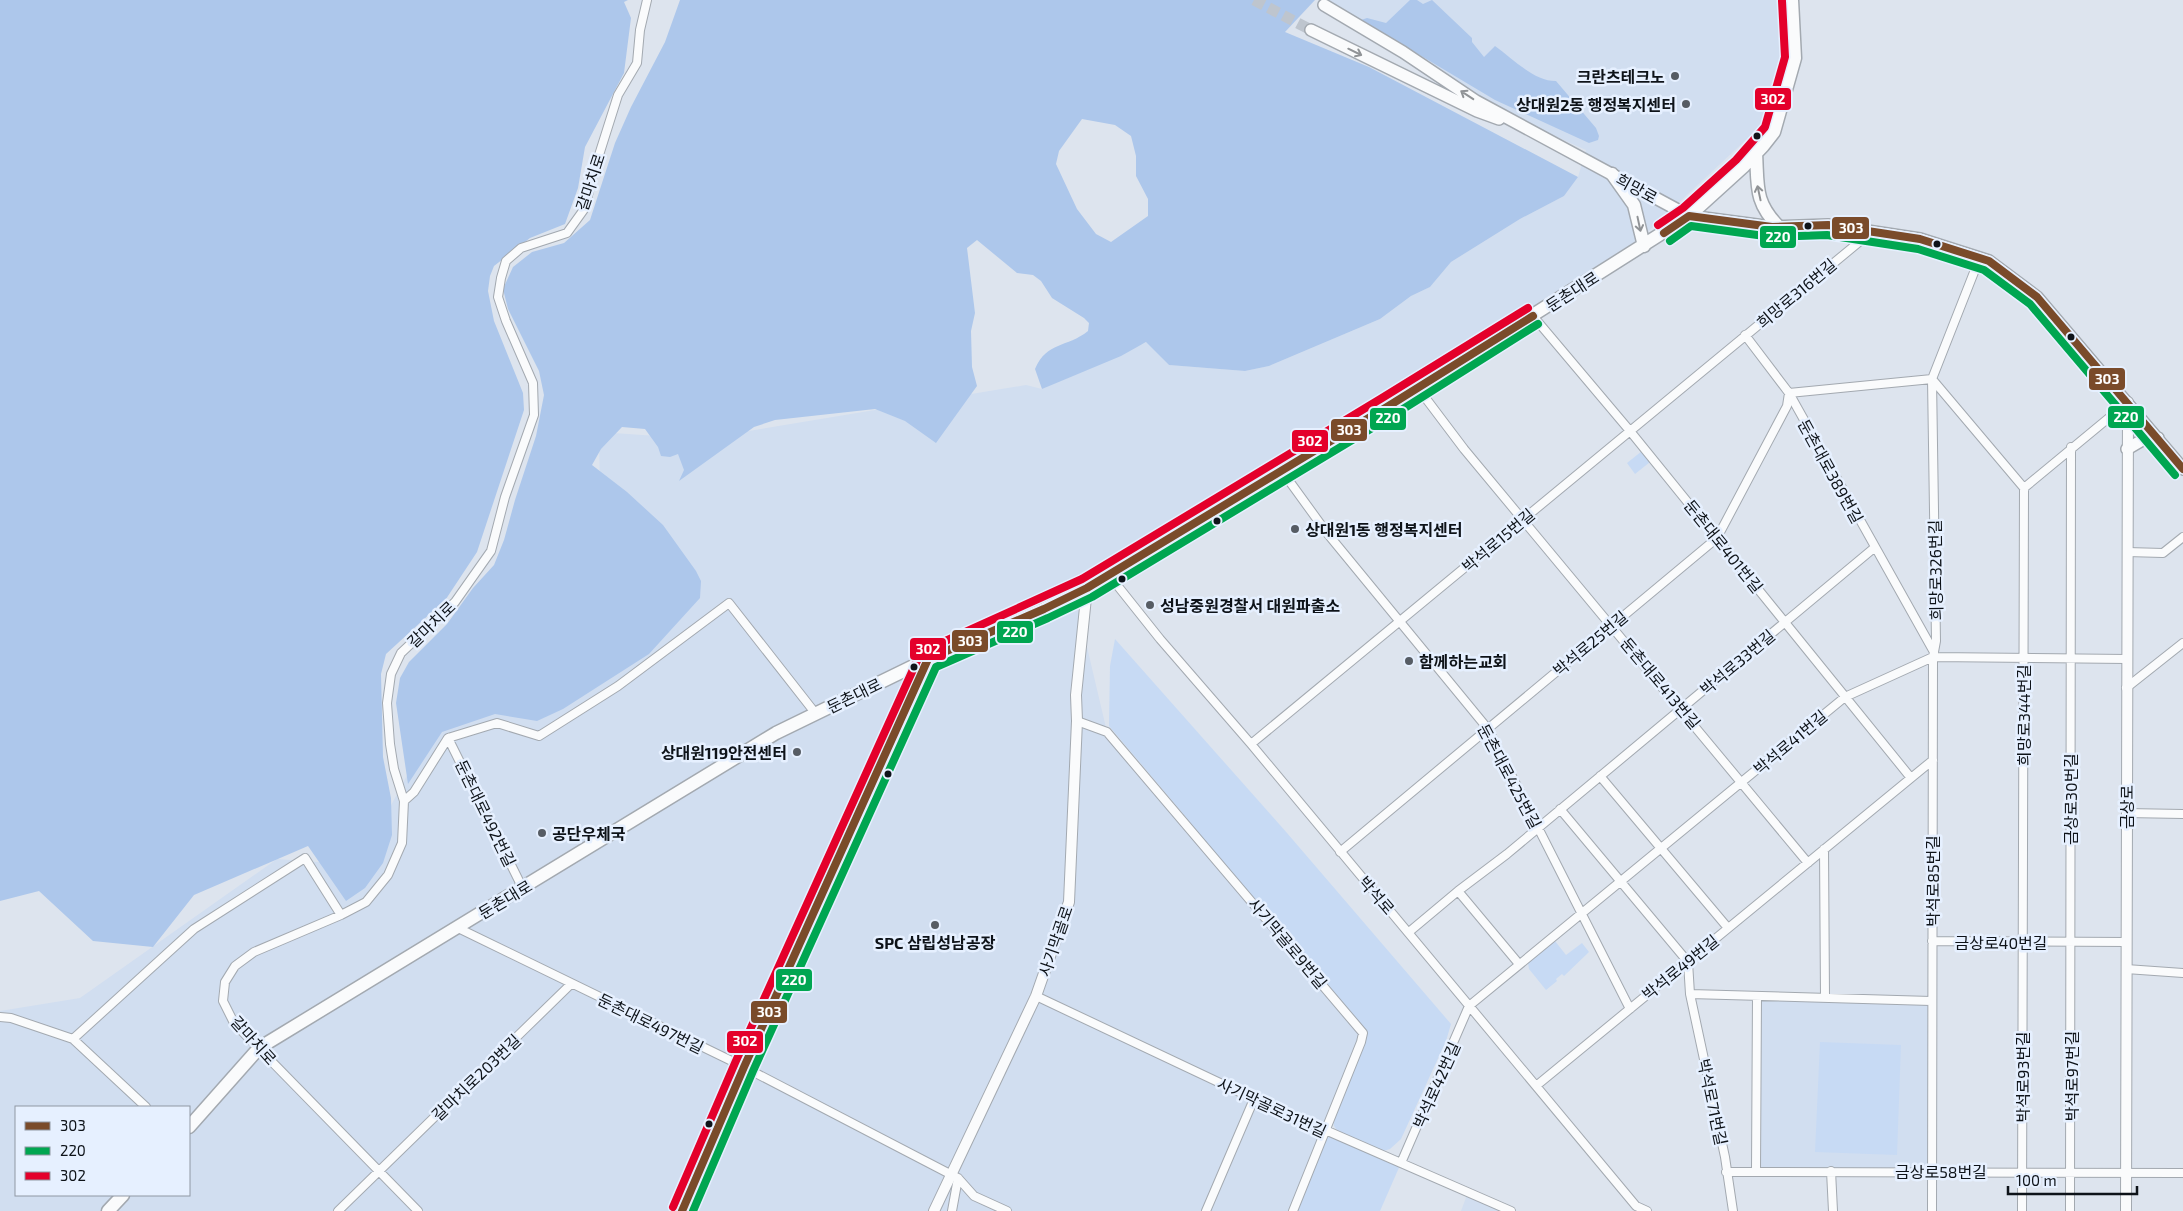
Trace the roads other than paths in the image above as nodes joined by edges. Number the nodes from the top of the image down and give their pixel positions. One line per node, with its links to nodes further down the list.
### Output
1 (648, 0): 54 (street, 갈마치로)
2 (1792, 0): 6 (main road, 둔촌대로)
3 (1324, 5): 5 (main road, 희망로, one-way to 3)
4 (1311, 30): 5 (main road, 희망로, one-way to 5)
5 (1540, 134): 7 (main road, 희망로)
6 (1756, 153): 8 (main road, 둔촌대로); 9 (main road, one-way to 6)
7 (1612, 174): 8 (main road, 희망로); 11 (main road, one-way to 11)
8 (1689, 216): 9 (main road, 희망로); 11 (main road, 둔촌대로)
9 (1779, 227): 10 (main road, 희망로)
10 (1870, 233): 12 (main road, 희망로); 14 (street, 희망로316번길)
11 (1644, 246): 13 (main road, 둔촌대로)
12 (1980, 258): 15 (street, 희망로326번길); 18 (main road, 희망로)
13 (1533, 316): 16 (main road, 둔촌대로); 19 (street, 둔촌대로401번길)
14 (1745, 335): 17 (street, 둔촌대로389번길); 19 (street, 박석로15번길)
15 (1932, 379): 17 (street); 25 (street); 37 (street, 희망로326번길)
16 (1418, 388): 24 (main road, 둔촌대로); 26 (street, 둔촌대로413번길)
17 (1789, 393): 28 (street, 박석로25번길); 29 (street, 둔촌대로389번길)
18 (2128, 402): 20 (main road, 희망로); 21 (street); 22 (street, 금상로)
19 (1630, 431): 26 (street, 박석로15번길); 28 (street, 둔촌대로401번길)
20 (2158, 438): 22 (main road); 23 (main road, 희망로)
21 (2071, 447): 25 (street); 39 (street, 금상로30번길)
22 (2127, 449): 30 (street, 금상로)
23 (2183, 469)
24 (1282, 471): 31 (main road, 둔촌대로); 33 (street, 둔촌대로425번길)
25 (2024, 488): 38 (street, 희망로344번길)
26 (1524, 519): 33 (street, 박석로15번길); 35 (street, 둔촌대로413번길)
27 (2183, 537): 30 (street)
28 (1717, 538): 34 (street, 둔촌대로401번길); 35 (street, 박석로25번길)
29 (1874, 548): 34 (street, 박석로33번길); 37 (street, 둔촌대로389번길)
30 (2127, 552): 41 (street, 금상로)
31 (1109, 575): 32 (main road, 둔촌대로); 49 (street, 박석로)
32 (1086, 588): 40 (main road, 둔촌대로); 46 (street, 사기막골로)
33 (1400, 622): 47 (street, 둔촌대로425번길); 49 (street, 박석로15번길)
34 (1785, 622): 43 (street, 둔촌대로401번길); 44 (street, 박석로33번길)
35 (1612, 625): 44 (street, 둔촌대로413번길); 47 (street, 박석로25번길)
36 (2183, 643): 42 (street)
37 (1933, 654): 38 (street); 43 (street, 박석로41번길); 50 (street, 희망로326번길)
38 (2024, 657): 39 (street); 73 (street, 희망로344번길)
39 (2070, 658): 41 (street); 63 (street, 금상로30번길)
40 (928, 659): 45 (main road, 둔촌대로); 91 (street)
41 (2127, 659): 42 (street, 금상로)
42 (2126, 688): 56 (street, 금상로)
43 (1845, 697): 52 (street, 둔촌대로401번길); 53 (street, 박석로41번길)
44 (1682, 708): 51 (street, 박석로33번길); 53 (street, 둔촌대로413번길)
45 (816, 714): 48 (street); 65 (main road, 둔촌대로)
46 (1077, 721): 82 (street, 사기막골로); 96 (street, 사기막골로9번길)
47 (1488, 729): 58 (street, 둔촌대로425번길); 61 (street, 박석로25번길)
48 (448, 738): 54 (street); 65 (street, 둔촌대로492번길)
49 (1251, 744): 61 (street, 박석로)
50 (1933, 760): 52 (street, 박석로49번길); 72 (street, 박석로85번길)
51 (1600, 776): 55 (street, 박석로33번길); 60 (street)
52 (1911, 778): 59 (street, 박석로49번길)
53 (1743, 782): 60 (street, 박석로41번길); 62 (street, 둔촌대로413번길)
54 (404, 801): 68 (street, 갈마치로)
55 (1560, 810): 58 (street, 박석로33번길); 64 (street)
56 (2126, 813): 57 (street); 75 (street, 금상로)
57 (2183, 814)
58 (1538, 828): 66 (street, 박석로33번길); 67 (street, 둔촌대로425번길)
59 (1824, 849): 62 (street, 박석로49번길); 84 (street)
60 (1662, 850): 64 (street, 박석로41번길); 70 (street)
61 (1340, 852): 71 (street, 박석로)
62 (1808, 862): 70 (street, 박석로49번길)
63 (2071, 872): 74 (street, 금상로40번길)
64 (1621, 883): 67 (street, 박석로41번길); 76 (street)
65 (523, 888): 69 (main road, 둔촌대로)
66 (1458, 891): 71 (street, 박석로33번길); 77 (street)
67 (1582, 913): 77 (street, 박석로41번길); 87 (street, 둔촌대로425번길)
68 (341, 915): 89 (street); 90 (street, 갈마치로)
69 (458, 928): 80 (street, 둔촌대로497번길); 90 (main road, 둔촌대로)
70 (1728, 928): 76 (street, 박석로49번길)
71 (1409, 932): 86 (street, 박석로)
72 (1932, 942): 73 (street, 금상로40번길); 85 (street, 박석로85번길)
73 (2023, 942): 74 (street, 금상로40번길); 102 (street, 박석로93번길)
74 (2071, 942): 75 (street, 금상로40번길); 104 (street, 박석로97번길)
75 (2127, 942): 78 (street, 금상로)
76 (1688, 962): 81 (street, 박석로71번길); 87 (street, 박석로49번길)
77 (1519, 964): 86 (street, 박석로41번길)
78 (2126, 969): 79 (street); 105 (street, 금상로)
79 (2183, 973)
80 (572, 984): 91 (street, 둔촌대로497번길); 99 (street, 갈마치로203번길)
81 (1690, 994): 83 (street); 103 (street, 박석로71번길)
82 (1036, 996): 93 (street, 사기막골로31번길); 107 (street, 사기막골로)
83 (1757, 996): 84 (street); 98 (street)
84 (1825, 998): 85 (street)
85 (1931, 1001): 101 (street, 박석로85번길)
86 (1469, 1006): 92 (street, 박석로); 97 (street, 박석로42번길)
87 (1630, 1009): 92 (street, 박석로49번길)
88 (0, 1017): 89 (street)
89 (73, 1039): 94 (street)
90 (259, 1048): 95 (main road, 둔촌대로); 99 (street, 갈마치로)
91 (744, 1067): 107 (street, 둔촌대로497번길); 113 (street)
92 (1536, 1086): 109 (street, 박석로)
93 (1254, 1099): 96 (street, 사기막골로31번길); 117 (street)
94 (145, 1106)
95 (190, 1126)
96 (1326, 1131): 97 (street, 사기막골로31번길); 118 (street, 사기막골로9번길)
97 (1401, 1163): 119 (street, 사기막골로31번길)
98 (1756, 1170): 100 (street, 금상로58번길); 103 (street, 금상로58번길)
99 (380, 1171): 111 (street, 갈마치로203번길); 112 (street, 갈마치로)
100 (1831, 1171): 101 (street, 금상로58번길); 122 (street)
101 (1932, 1171): 102 (street, 금상로58번길); 123 (street, 박석로85번길)
102 (2021, 1171): 104 (street, 금상로58번길); 124 (street, 박석로93번길)
103 (1726, 1172): 121 (street, 박석로71번길)
104 (2071, 1172): 105 (street, 금상로58번길); 125 (street, 박석로97번길)
105 (2126, 1172): 106 (street, 금상로58번길); 126 (street, 금상로)
106 (2183, 1173)
107 (954, 1176): 114 (street, 사기막골로); 115 (street); 116 (street)
108 (123, 1196): 110 (main road)
109 (1634, 1208): 120 (street, 박석로)
110 (108, 1211)
111 (338, 1211)
112 (418, 1211)
113 (682, 1211)
114 (934, 1211)
115 (952, 1211)
116 (1007, 1211)
117 (1206, 1211)
118 (1293, 1211)
119 (1511, 1211)
120 (1647, 1211)
121 (1733, 1211)
122 (1833, 1211)
123 (1932, 1211)
124 (2022, 1211)
125 (2070, 1211)
126 (2126, 1211)

